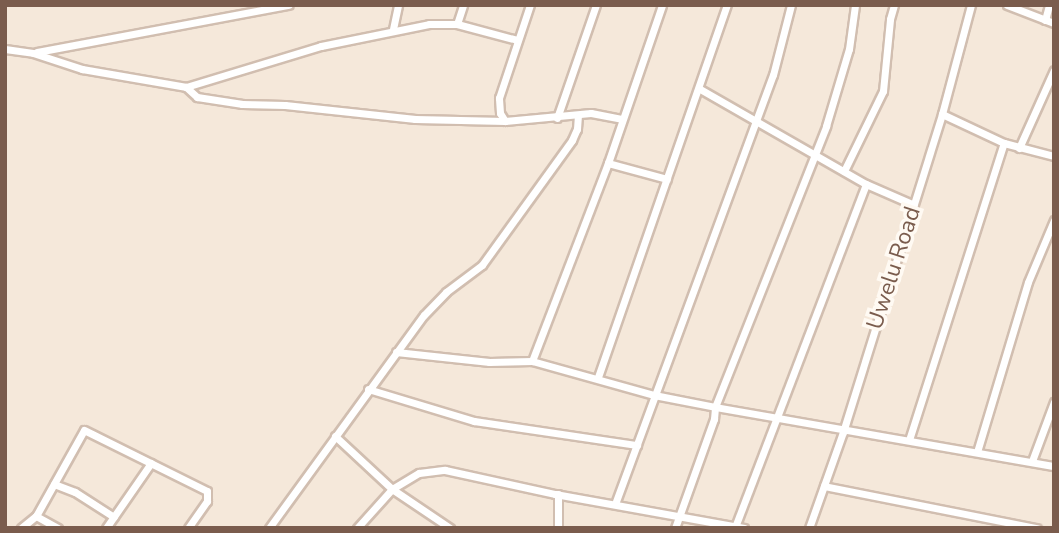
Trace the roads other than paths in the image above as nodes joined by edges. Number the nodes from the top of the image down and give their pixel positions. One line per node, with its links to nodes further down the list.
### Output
1 (289, 5): 20 (street)
2 (398, 5): 17 (street)
3 (463, 5): 16 (street)
4 (530, 5): 18 (street)
5 (596, 5): 26 (street)
6 (662, 5): 27 (street)
7 (727, 5): 23 (street)
8 (791, 5): 29 (street)
9 (855, 5): 32 (street)
10 (894, 5): 35 (street)
11 (971, 5): 24 (street, Uwelu Road)
12 (1007, 5): 14 (street)
13 (1049, 5): 14 (street)
14 (1045, 20): 15 (street)
15 (1054, 23)
16 (457, 24): 17 (street); 18 (street)
17 (393, 29): 22 (street)
18 (517, 40): 28 (street)
19 (5, 50): 20 (street)
20 (33, 53): 22 (street)
21 (1054, 70): 31 (street)
22 (186, 87): 28 (street)
23 (699, 89): 29 (street); 36 (street)
24 (942, 114): 30 (street); 38 (street, Uwelu Road)
25 (578, 115): 26 (street); 27 (street); 40 (street)
26 (556, 118): 28 (street)
27 (621, 118): 34 (street)
28 (505, 121)
29 (756, 121): 32 (street); 44 (street)
30 (1004, 143): 31 (street); 50 (street)
31 (1019, 148): 33 (street)
32 (813, 154): 35 (street); 46 (street)
33 (1054, 156)
34 (608, 163): 36 (street); 41 (street)
35 (844, 171): 37 (street)
36 (667, 179): 42 (street)
37 (866, 184): 38 (street); 47 (street)
38 (914, 205): 48 (street, Uwelu Road)
39 (1054, 220): 52 (street)
40 (396, 352): 41 (street); 43 (street)
41 (532, 361): 42 (street)
42 (598, 377): 44 (street)
43 (368, 389): 49 (street); 51 (street)
44 (654, 395): 46 (street); 51 (street)
45 (1054, 402): 53 (street)
46 (715, 407): 47 (street); 61 (street)
47 (776, 420): 48 (street); 64 (street)
48 (843, 432): 50 (street); 57 (street, Uwelu Road)
49 (335, 436): 58 (street); 69 (street)
50 (909, 440): 52 (street)
51 (637, 445): 60 (street)
52 (977, 452): 53 (street)
53 (1032, 461): 55 (street)
54 (152, 463): 56 (street); 63 (street); 68 (street)
55 (1054, 466)
56 (54, 484): 62 (street); 63 (street)
57 (824, 486): 74 (street, Uwelu Road); 75 (street)
58 (391, 489): 59 (street); 70 (street); 71 (street)
59 (558, 494): 60 (street); 72 (street)
60 (615, 504): 61 (street)
61 (679, 515): 64 (street); 73 (street)
62 (36, 516): 65 (street); 66 (street)
63 (114, 517): 67 (street)
64 (738, 527)
65 (21, 528)
66 (58, 528)
67 (106, 528)
68 (188, 528)
69 (269, 528)
70 (357, 528)
71 (450, 528)
72 (558, 528)
73 (675, 528)
74 (809, 528)
75 (1037, 528)

